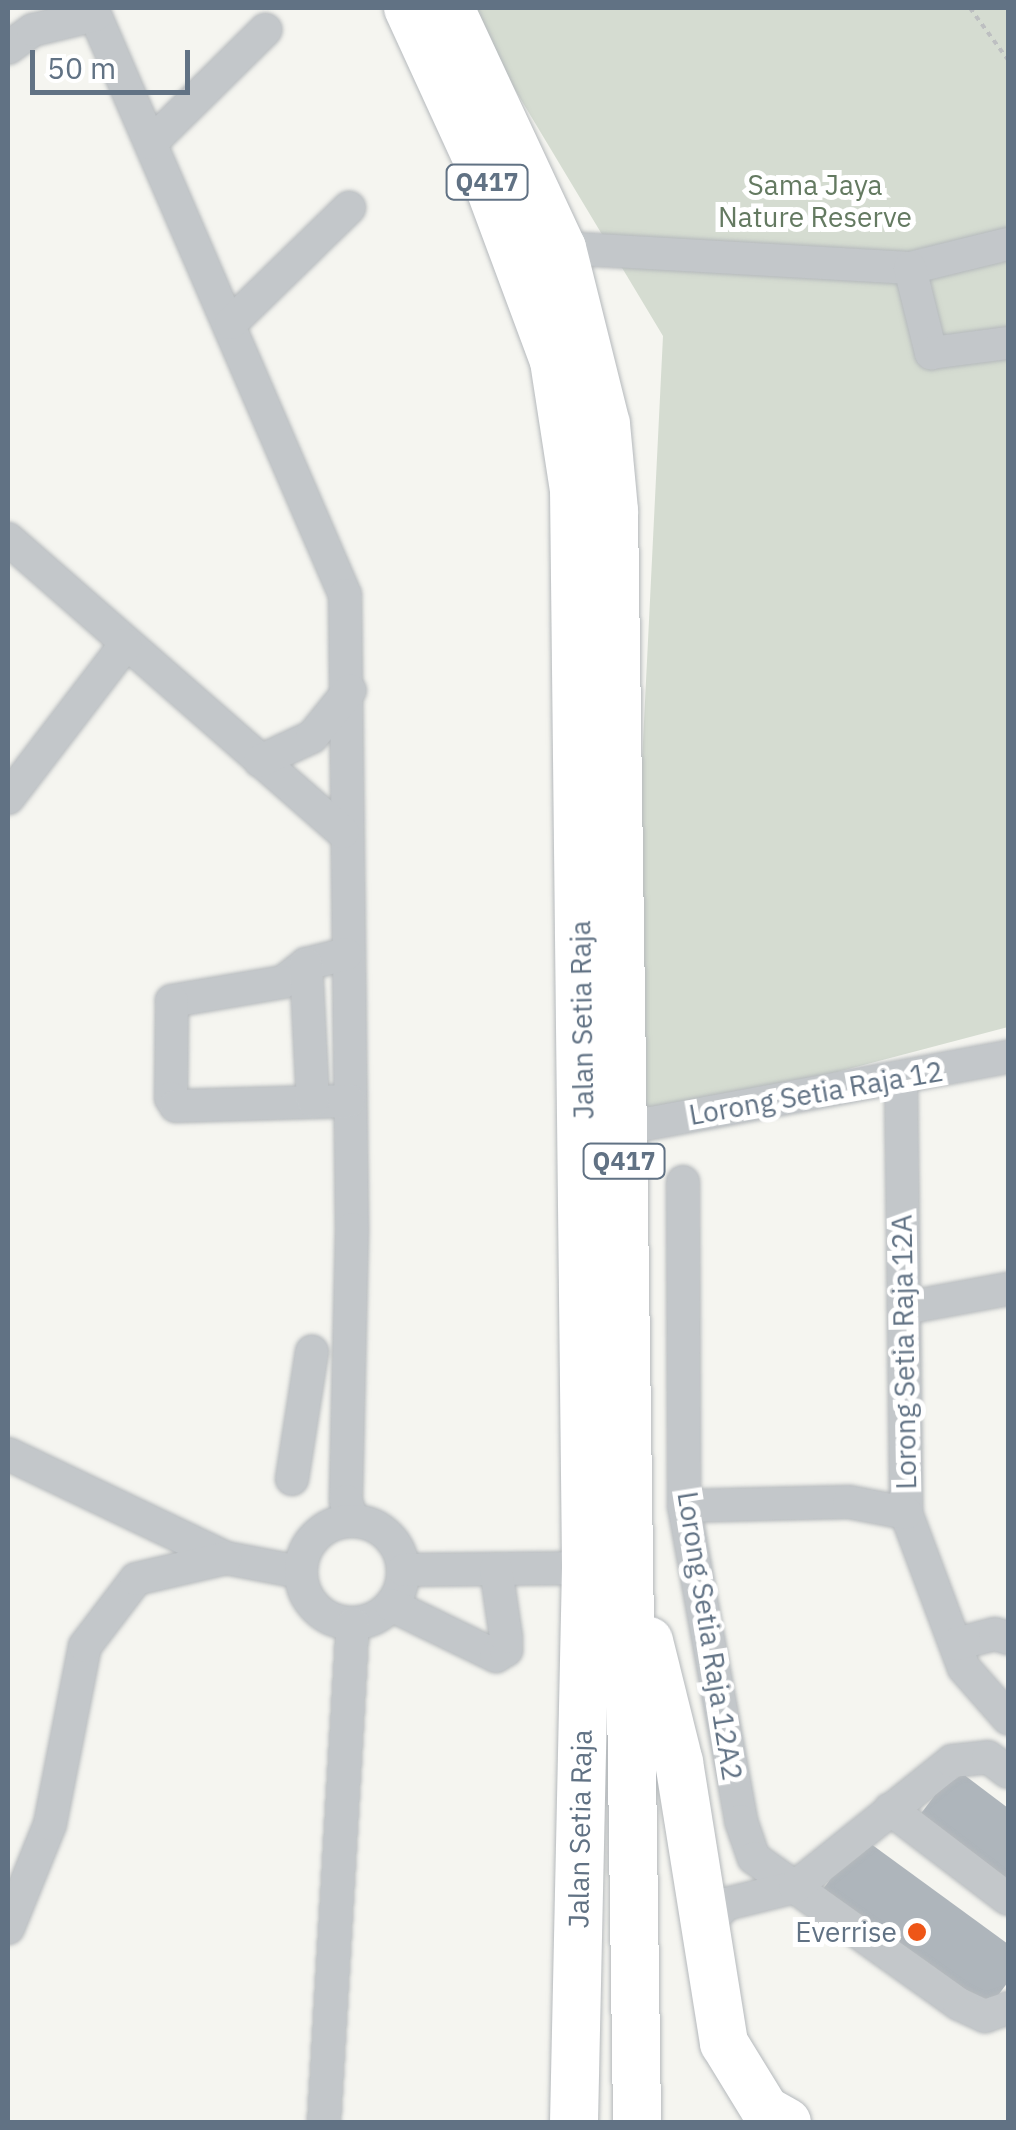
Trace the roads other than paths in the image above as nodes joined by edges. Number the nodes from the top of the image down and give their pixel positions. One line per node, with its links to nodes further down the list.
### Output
1 (408, 8): 13 (highway, Jalan Setia Raja / Q417)
2 (450, 8): 9 (highway, Jalan Setia Raja / Q417)
3 (94, 12): 5 (street); 6 (street)
4 (265, 30): 6 (street)
5 (8, 48)
6 (152, 143): 11 (street)
7 (349, 208): 11 (street)
8 (1008, 244): 10 (street)
9 (562, 248): 10 (street); 13 (highway); 26 (highway, Jalan Setia Raja / Q417)
10 (910, 268): 12 (street)
11 (231, 323): 16 (street)
12 (1008, 344)
13 (554, 361): 39 (highway, Jalan Setia Raja / Q417)
14 (8, 539): 15 (street)
15 (125, 646): 17 (street); 18 (street)
16 (350, 690): 17 (street); 19 (street)
17 (260, 761): 19 (street)
18 (8, 794)
19 (343, 832): 20 (street)
20 (346, 954): 21 (street); 25 (street)
21 (306, 964): 24 (street); 24 (street)
22 (1008, 1057): 23 (street, Lorong Setia Raja 12)
23 (901, 1078): 26 (street, Lorong Setia Raja 12); 29 (street, Lorong Setia Raja 12A)
24 (312, 1100): 25 (street)
25 (349, 1101): 32 (street)
26 (624, 1128): 39 (highway, Jalan Setia Raja / Q417)
27 (683, 1182): 35 (street, Lorong Setia Raja 12A2)
28 (1008, 1289): 29 (street)
29 (904, 1308): 36 (street, Lorong Setia Raja 12A)
30 (312, 1352): 31 (street)
31 (310, 1396): 32 (street); 34 (street)
32 (348, 1398): 37 (street)
33 (8, 1454): 38 (street)
34 (292, 1479)
35 (684, 1506): 36 (street); 50 (street, Lorong Setia Raja 12A2)
36 (906, 1513): 46 (street, Lorong Setia Raja 12A)
37 (352, 1520): 41 (street); 42 (street)
38 (226, 1558): 42 (street); 53 (street)
39 (608, 1566): 40 (street); 52 (highway); 56 (highway, Jalan Setia Raja / Q417); 57 (highway, Jalan Setia Raja / Q417)
40 (496, 1569): 41 (street); 43 (street)
41 (404, 1570): 43 (street)
42 (300, 1572): 44 (street)
43 (391, 1605): 44 (street)
44 (354, 1624): 55 (street)
45 (1008, 1638): 46 (street)
46 (956, 1644): 47 (street, Lorong Setia Raja 12A)
47 (1008, 1718)
48 (1008, 1772): 49 (street)
49 (890, 1809): 50 (street); 51 (street)
50 (795, 1887): 52 (street); 54 (street, Lorong Setia Raja 12A2)
51 (1008, 1899)
52 (706, 1926): 58 (highway)
53 (8, 1928)
54 (1008, 2008)
55 (324, 2122)
56 (574, 2122)
57 (637, 2122)
58 (787, 2122)

